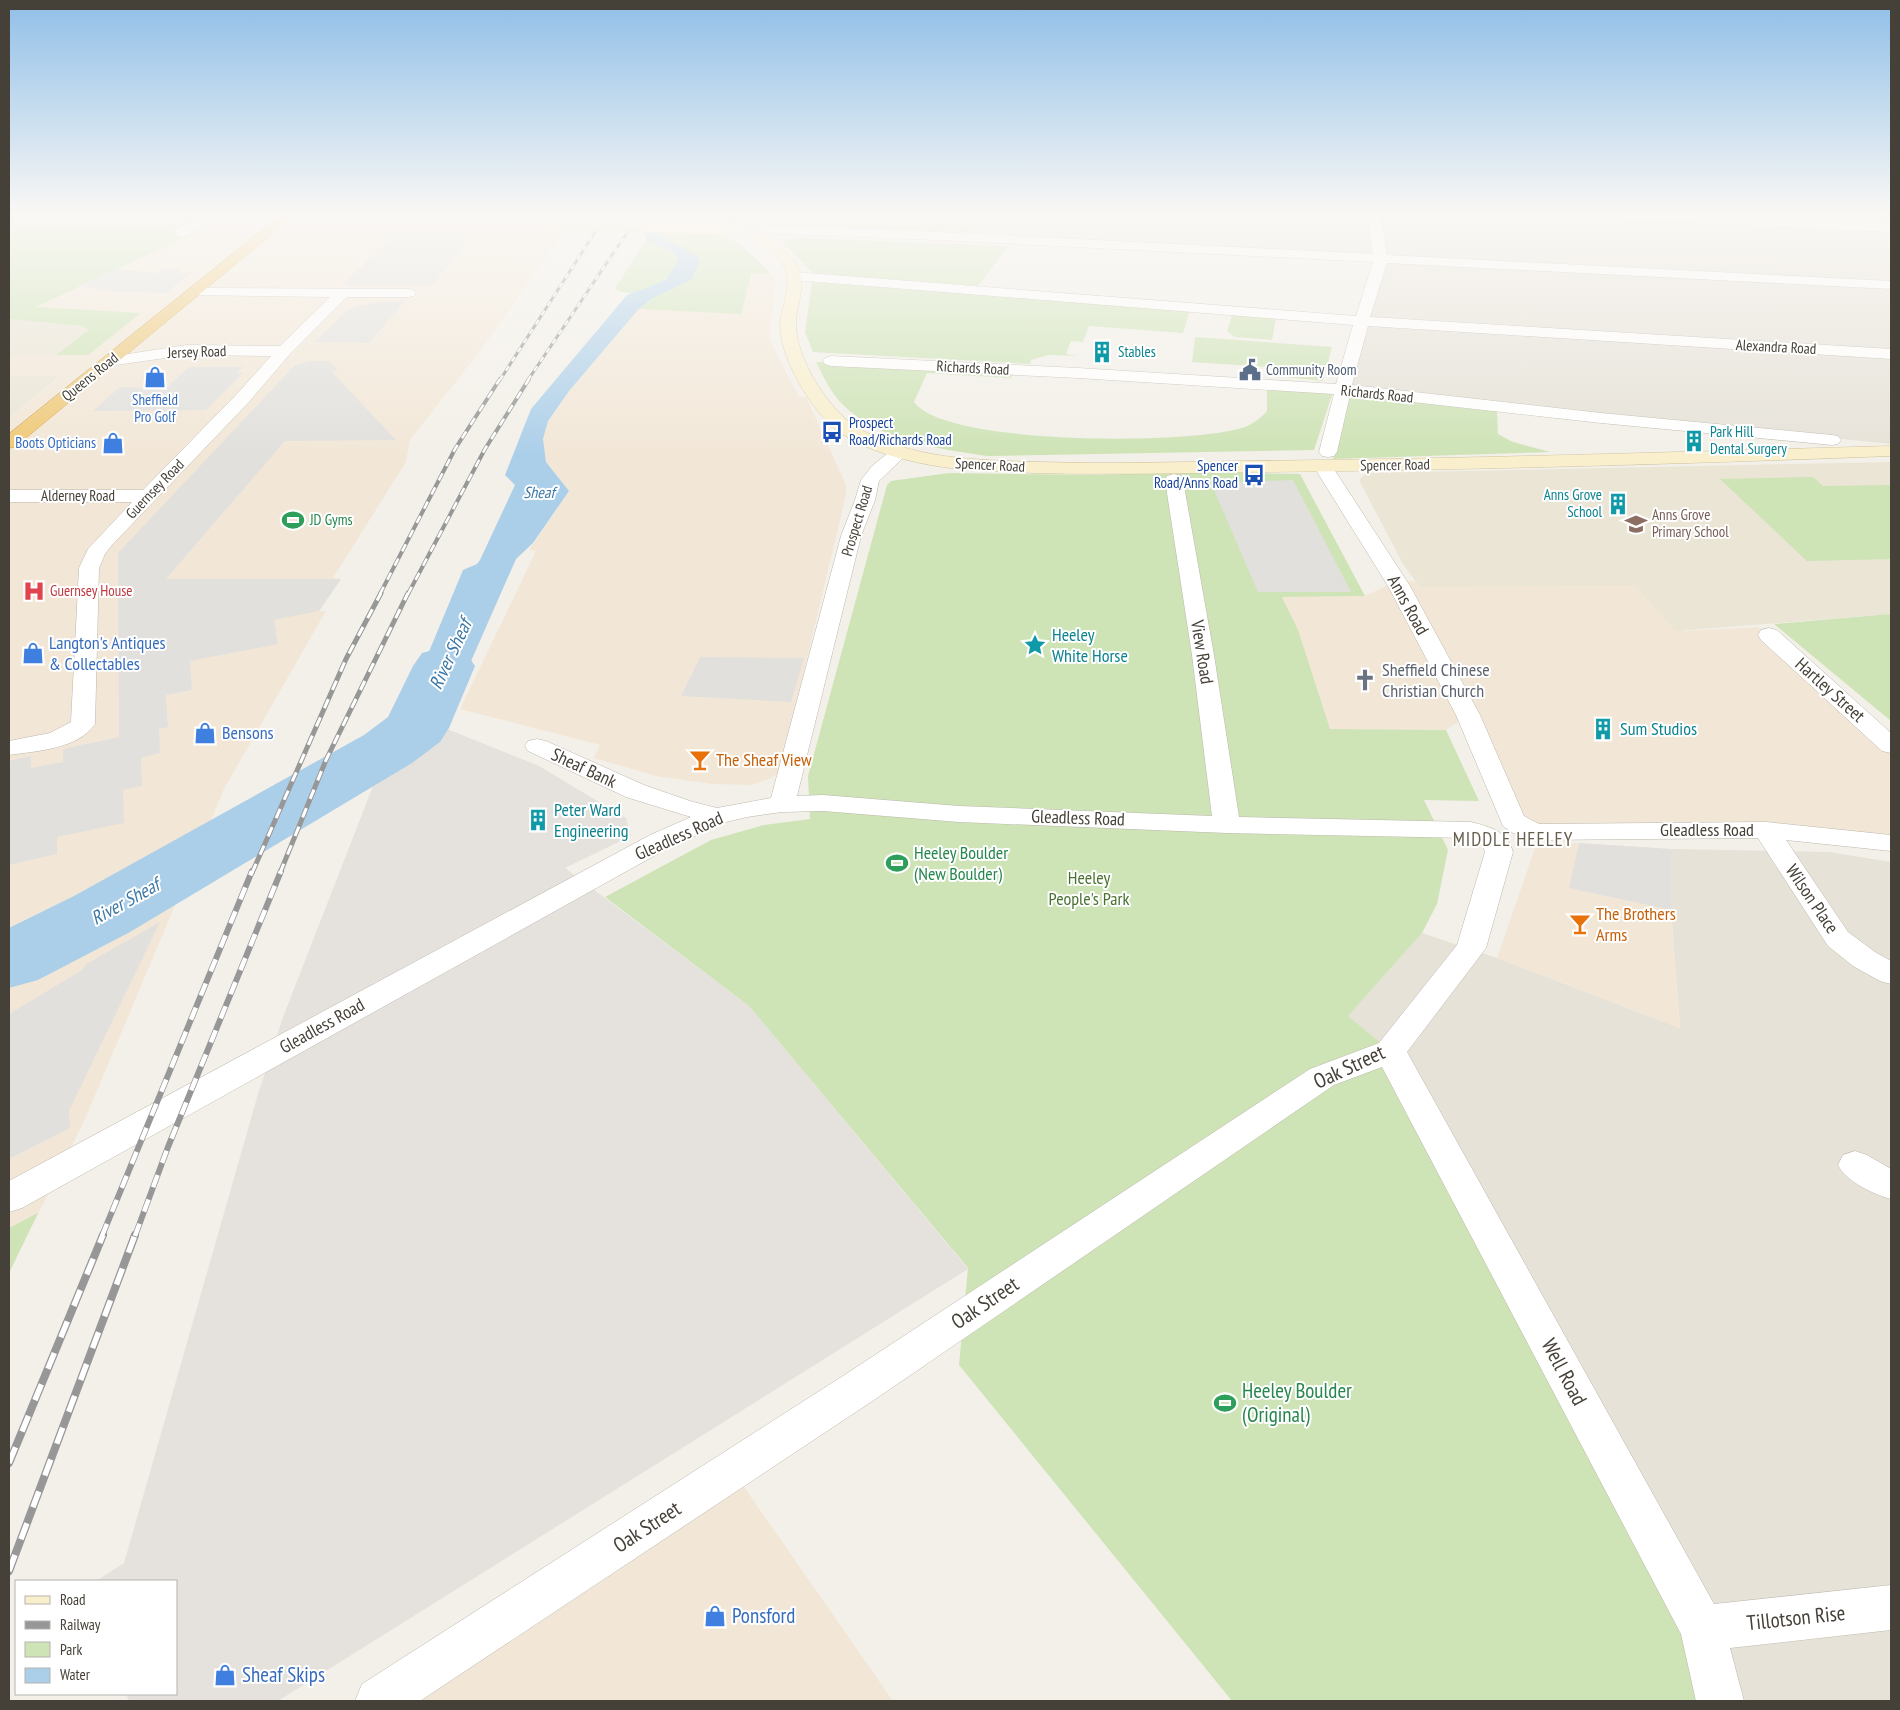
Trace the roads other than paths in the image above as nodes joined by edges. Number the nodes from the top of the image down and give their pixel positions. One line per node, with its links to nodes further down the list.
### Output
1 (193, 295): 9 (highway, Queens Road)
2 (342, 295): 7 (street, Guernsey Road)
3 (792, 295): 15 (main road)
4 (1030, 295): 6 (street, Alexandra Road)
5 (1369, 295): 6 (street)
6 (1360, 321): 8 (street, Alexandra Road); 11 (street)
7 (284, 351): 9 (street, Jersey Road); 19 (street, Guernsey Road)
8 (1891, 354)
9 (110, 361): 13 (highway, Queens Road)
10 (831, 361): 11 (street, Richards Road)
11 (1341, 390): 12 (street, Richards Road); 16 (street)
12 (1832, 440)
13 (9, 444)
14 (1891, 451): 16 (main road, Spencer Road)
15 (900, 452): 16 (main road, Spencer Road); 24 (street, Prospect Road)
16 (1326, 459): 27 (street, Anns Road)
17 (1174, 480): 26 (street, View Road)
18 (9, 496): 19 (street, Alderney Road)
19 (146, 496): 23 (street, Guernsey Road)
20 (1769, 635): 22 (street, Hartley Street)
21 (537, 746): 25 (street, Sheaf Bank)
22 (1891, 746)
23 (9, 748)
24 (782, 804): 25 (street, Gleadless Road); 26 (street, Gleadless Road)
25 (717, 816): 35 (street, Gleadless Road)
26 (1227, 825): 29 (street, Gleadless Road)
27 (1522, 828): 28 (street, Gleadless Road)
28 (1766, 830): 30 (street, Gleadless Road); 31 (street, Wilson Place)
29 (1493, 839): 32 (street, Oak Street)
30 (1891, 843)
31 (1891, 974)
32 (1390, 1051): 37 (street, Well Road); 38 (street, Oak Street)
33 (1855, 1165): 34 (street)
34 (1891, 1185)
35 (9, 1198)
36 (1891, 1608): 37 (street, Tillotson Rise)
37 (1702, 1628): 39 (street, Well Road)
38 (380, 1701)
39 (1720, 1701)

